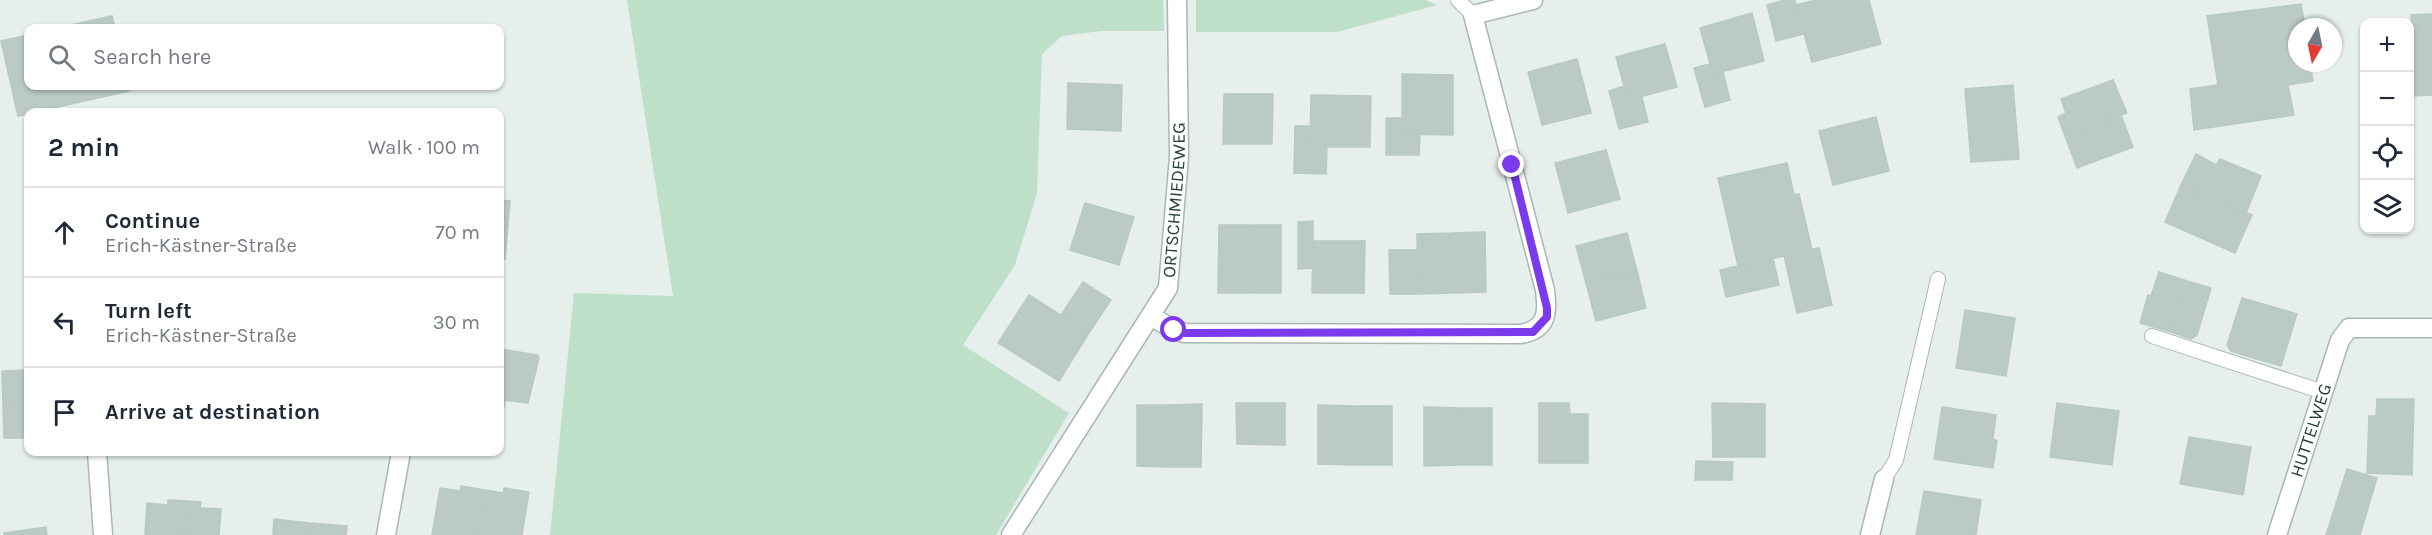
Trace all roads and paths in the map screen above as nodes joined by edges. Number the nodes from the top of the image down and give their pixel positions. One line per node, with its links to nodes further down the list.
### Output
1 (1177, 0): 6 (street, ORTSCHMIEDEWEG)
2 (1458, 0): 4 (lane)
3 (1533, 0): 4 (street)
4 (1473, 15): 6 (street)
5 (1938, 279): 12 (lane)
6 (1151, 316): 15 (street, ORTSCHMIEDEWEG)
7 (2432, 328): 9 (street, HUTTELWEG)
8 (2152, 336): 9 (lane)
9 (2323, 392): 17 (street, HUTTELWEG)
10 (97, 456): 13 (street)
11 (400, 456): 14 (street)
12 (1884, 479): 16 (street)
13 (103, 535)
14 (386, 535)
15 (1011, 535)
16 (1870, 535)
17 (2277, 535)

